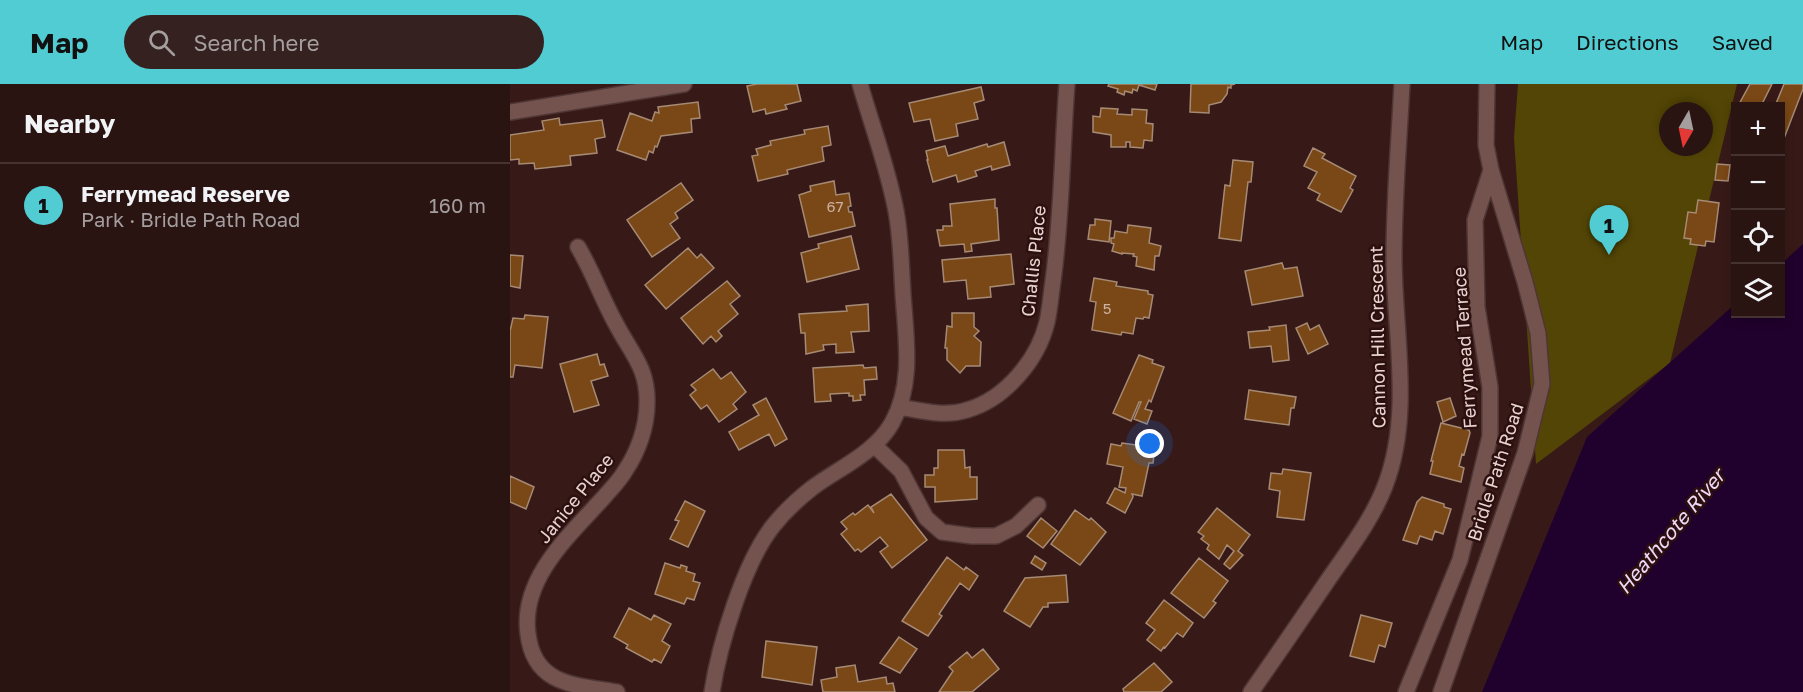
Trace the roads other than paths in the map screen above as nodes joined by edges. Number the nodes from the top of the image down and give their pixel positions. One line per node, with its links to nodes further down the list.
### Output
1 (684, 84): 6 (street)
2 (860, 84): 9 (street)
3 (1067, 84): 9 (street, Challis Place)
4 (1402, 84): 14 (street, Cannon Hill Crescent)
5 (1487, 84): 7 (street, Bridle Path Road)
6 (510, 112)
7 (1491, 170): 15 (street, Ferrymead Terrace); 16 (street, Bridle Path Road)
8 (578, 247): 12 (street, Janice Place)
9 (899, 407): 10 (street)
10 (874, 445): 11 (street); 13 (street)
11 (1038, 505)
12 (617, 692)
13 (712, 692)
14 (1251, 692)
15 (1406, 692)
16 (1441, 692)

